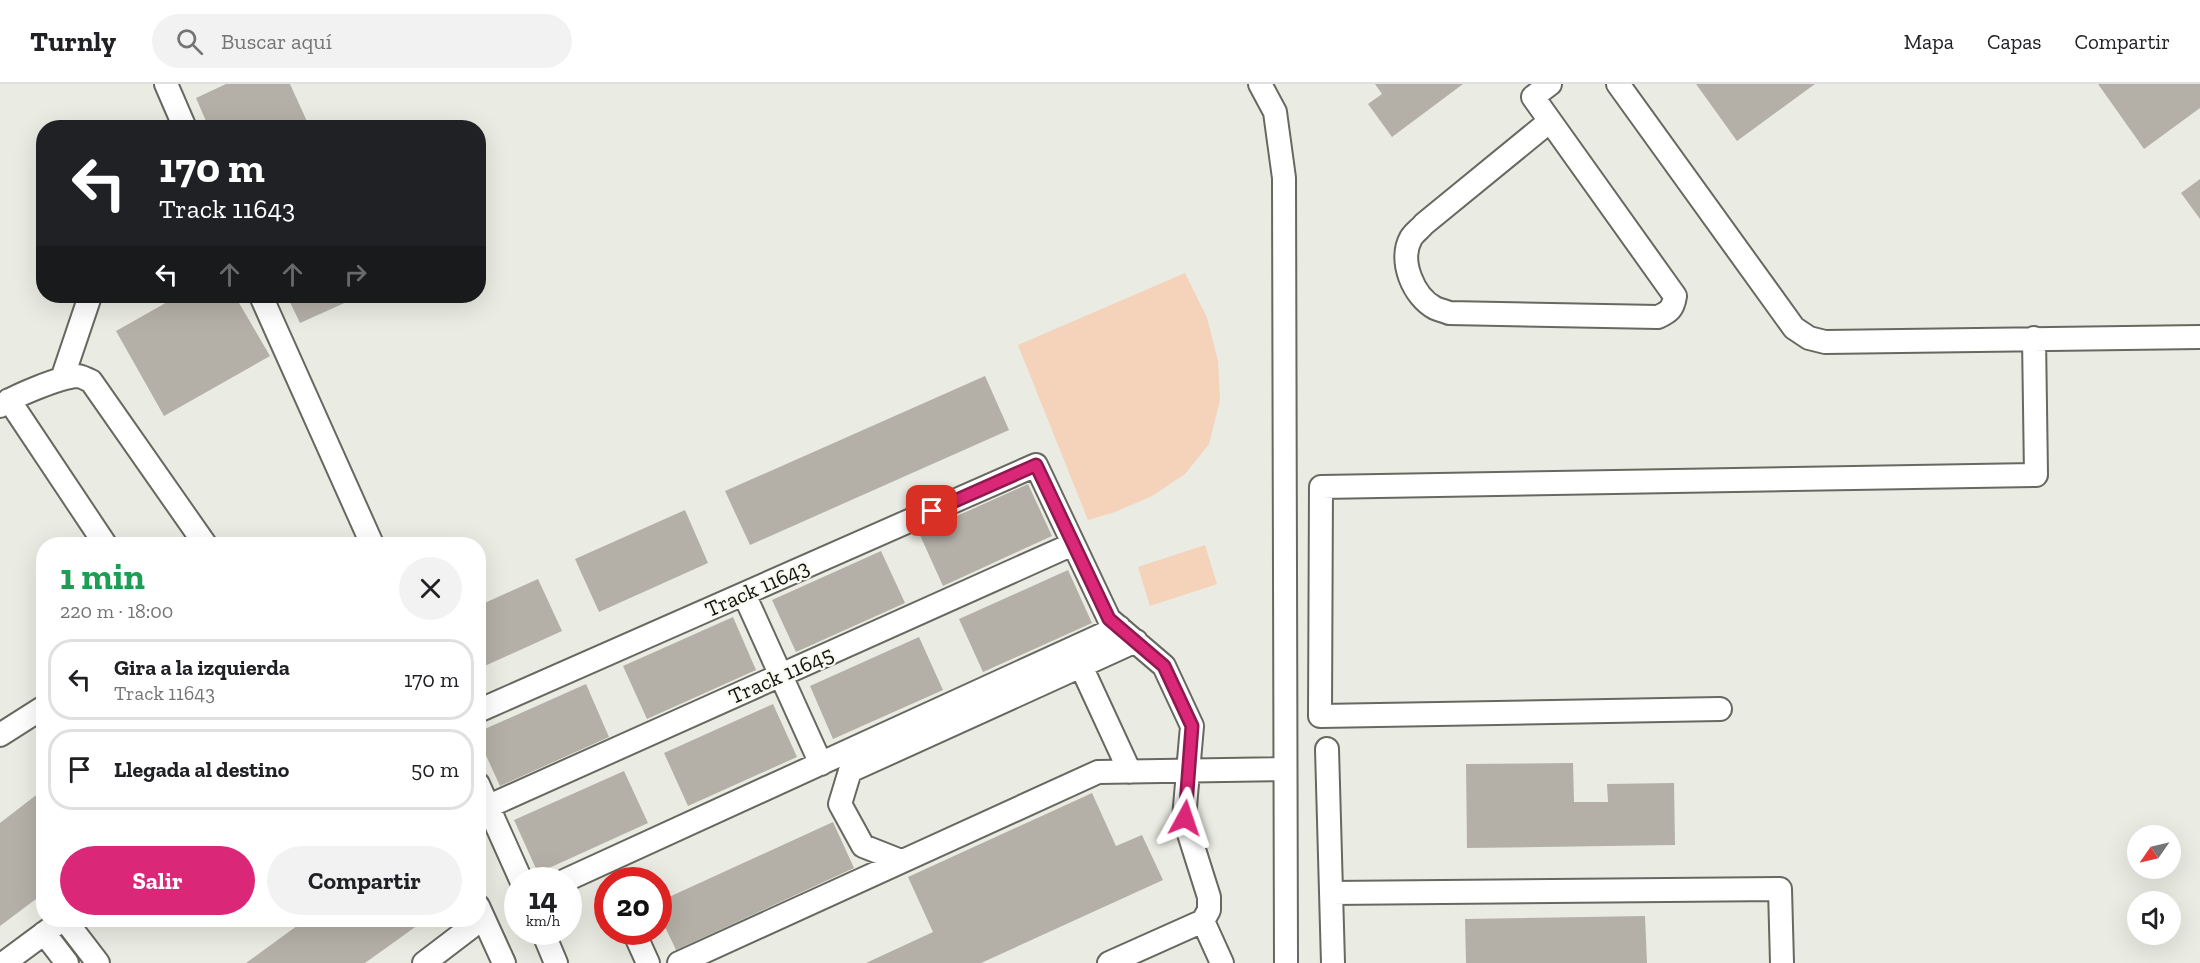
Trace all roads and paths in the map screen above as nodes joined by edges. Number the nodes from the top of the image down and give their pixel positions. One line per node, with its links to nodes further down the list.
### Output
1 (166, 84): 5 (street)
2 (1260, 84): 27 (street)
3 (1550, 84): 6 (street)
4 (1618, 84): 10 (street)
5 (182, 120)
6 (1550, 121): 6 (street)
7 (88, 303): 11 (street)
8 (264, 303): 15 (street)
9 (2200, 337): 10 (street)
10 (2034, 338): 22 (street)
11 (62, 379): 12 (street); 14 (street)
12 (4, 403): 13 (street)
13 (100, 537)
14 (200, 537)
15 (369, 537)
16 (1073, 544): 17 (street, Track 11643); 18 (street); 20 (street, Track 11645)
17 (744, 594): 20 (street); 21 (street, Track 11643)
18 (1127, 634): 19 (street); 26 (street); 29 (street)
19 (1081, 666): 28 (street); 32 (street)
20 (782, 675): 26 (street); 31 (street, Track 11645)
21 (486, 707)
22 (1720, 709)
23 (36, 712): 24 (street)
24 (0, 735)
25 (1328, 749): 35 (street)
26 (821, 764): 34 (street)
27 (1285, 769): 29 (street); 54 (street)
28 (1130, 772): 29 (street); 32 (street)
29 (1188, 772): 36 (street)
30 (486, 800): 31 (street)
31 (489, 806): 33 (street)
32 (901, 861): 51 (street)
33 (515, 867)
34 (616, 867)
35 (1331, 893): 55 (street); 56 (street)
36 (1203, 921): 52 (street); 53 (street)
37 (486, 923): 48 (street)
38 (53, 927): 44 (street)
39 (58, 927): 45 (street)
40 (60, 927): 46 (street)
41 (464, 927): 47 (street)
42 (548, 945): 49 (street)
43 (640, 945): 50 (street)
44 (4, 963)
45 (67, 963)
46 (98, 963)
47 (424, 963)
48 (504, 963)
49 (556, 963)
50 (648, 963)
51 (680, 963)
52 (1109, 963)
53 (1222, 963)
54 (1287, 963)
55 (1333, 963)
56 (1782, 963)

